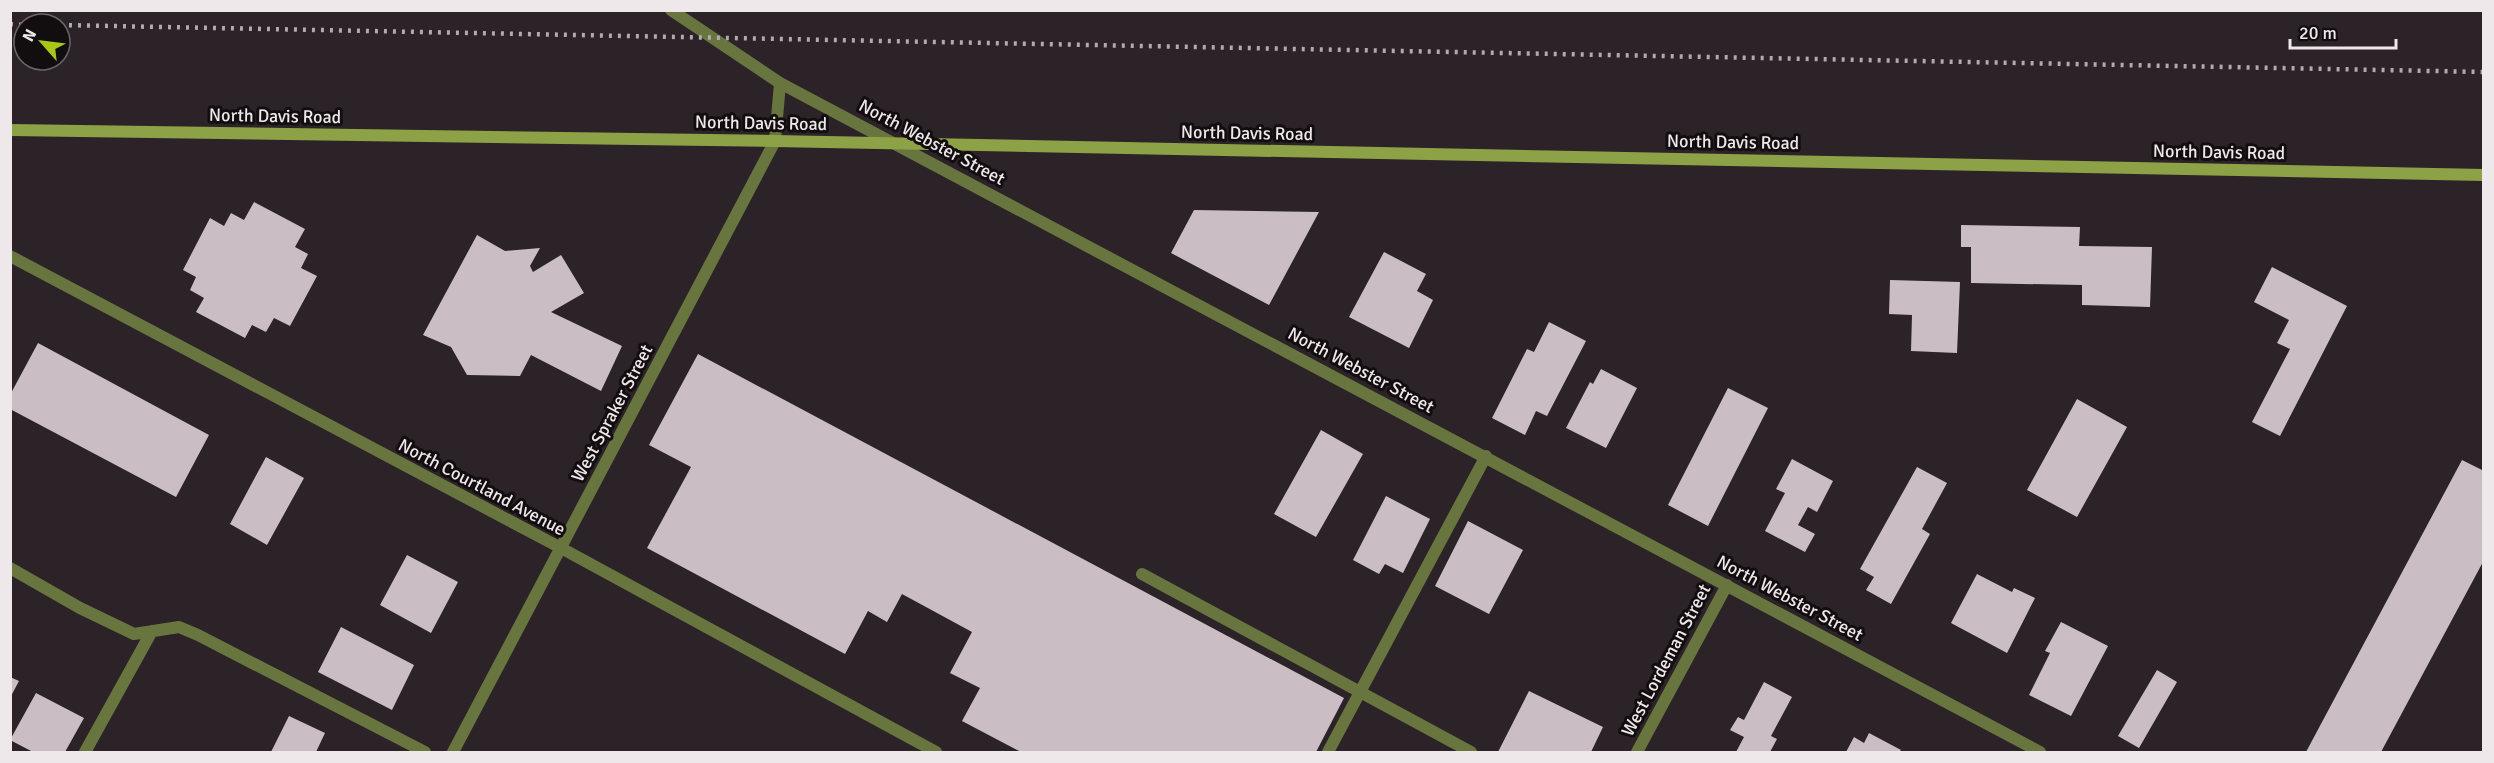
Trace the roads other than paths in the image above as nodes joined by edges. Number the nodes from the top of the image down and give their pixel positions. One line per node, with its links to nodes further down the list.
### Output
1 (671, 10): 2 (street, North Webster Street)
2 (780, 83): 4 (street, West Spraker Street); 5 (street, North Webster Street)
3 (10, 130): 4 (street, North Davis Road)
4 (775, 141): 5 (street, North Davis Road); 9 (street, West Spraker Street)
5 (899, 144): 6 (street, North Davis Road); 8 (street, North Webster Street)
6 (2484, 175)
7 (10, 256): 9 (street, North Courtland Avenue)
8 (1486, 456): 12 (street, North Webster Street); 14 (street)
9 (561, 548): 17 (street, West Spraker Street); 18 (street, North Courtland Avenue)
10 (10, 568): 13 (street)
11 (1142, 574): 14 (street)
12 (1727, 585): 21 (street, West Lordeman Street); 22 (street, North Webster Street)
13 (152, 631): 15 (street); 16 (street)
14 (1360, 692): 19 (street); 20 (street)
15 (85, 753)
16 (424, 753)
17 (453, 753)
18 (936, 753)
19 (1328, 753)
20 (1471, 753)
21 (1637, 753)
22 (2040, 753)

